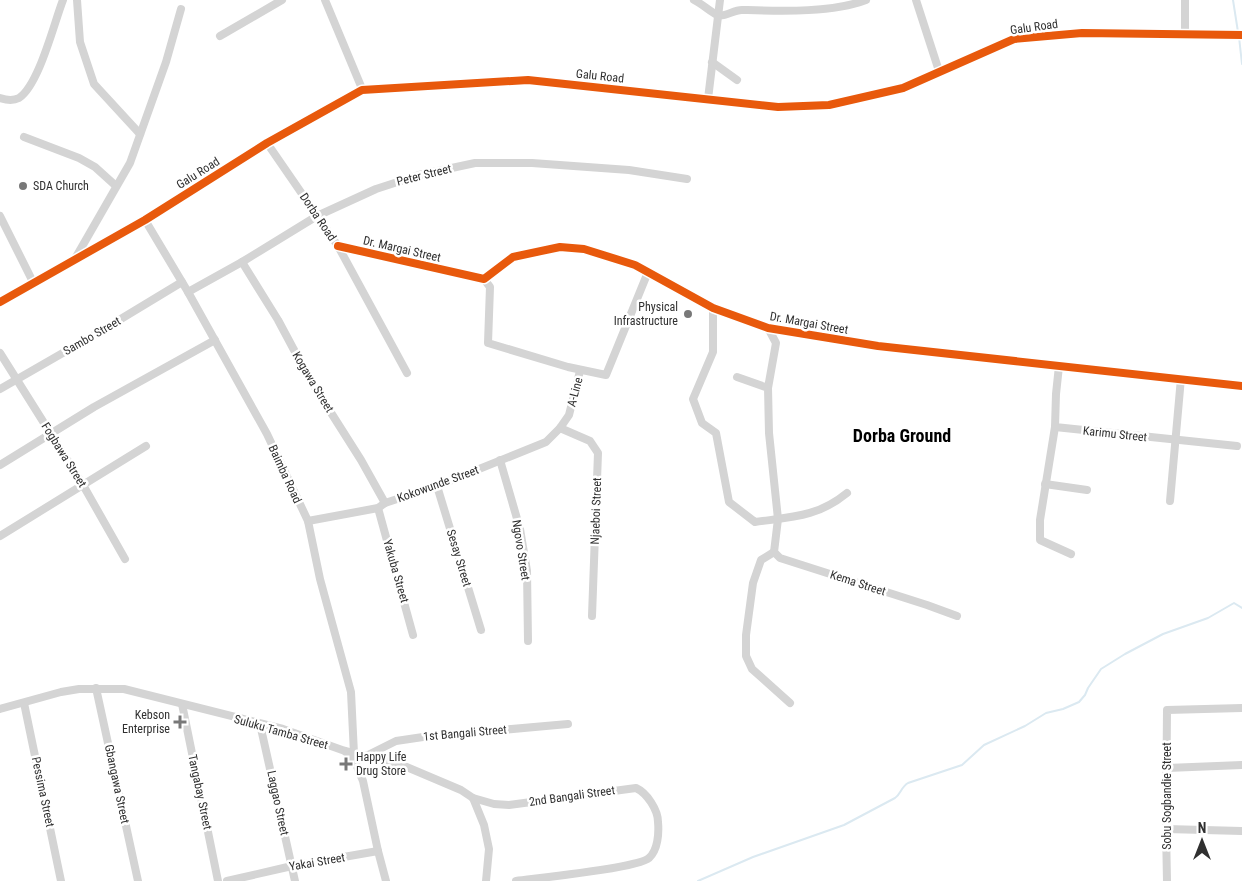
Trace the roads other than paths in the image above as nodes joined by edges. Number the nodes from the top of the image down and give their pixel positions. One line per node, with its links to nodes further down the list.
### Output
1 (63, 0): 19 (street)
2 (77, 0): 21 (street)
3 (282, 0): 14 (street)
4 (326, 0): 18 (street)
5 (694, 0): 11 (street)
6 (720, 0): 11 (street)
7 (866, 0): 11 (street)
8 (916, 0): 16 (street)
9 (1185, 0): 12 (street)
10 (181, 9): 21 (street)
11 (717, 15): 15 (street)
12 (1185, 34): 13 (street, Galu Road); 16 (street, Galu Road)
13 (1238, 35)
14 (220, 36)
15 (712, 62): 17 (street); 20 (street)
16 (939, 72): 20 (street, Galu Road)
17 (737, 80)
18 (363, 90): 20 (street, Galu Road); 23 (street, Galu Road)
19 (0, 98)
20 (708, 98)
21 (140, 134): 25 (street)
22 (24, 137): 25 (street)
23 (267, 143): 27 (street, Dorba Road); 28 (street, Galu Road)
24 (687, 179): 27 (street, Peter Street)
25 (116, 186): 30 (street)
26 (0, 216): 34 (street)
27 (317, 216): 29 (street, Dorba Road); 31 (street, Peter Street)
28 (145, 220): 30 (street, Galu Road); 35 (street, Baimba Road)
29 (338, 246): 33 (street, Dr. Margai Street); 44 (street, Dorba Road)
30 (75, 259): 34 (street, Galu Road)
31 (242, 262): 36 (street, Peter Street); 65 (street, Kogawa Street)
32 (648, 272): 33 (street, Dr. Margai Street); 38 (street, Dr. Margai Street); 43 (street, A-Line)
33 (484, 279): 43 (street)
34 (33, 282): 37 (street, Galu Road)
35 (182, 282): 36 (street, Baimba Road); 47 (street, Sambo Street)
36 (188, 292): 40 (street, Baimba Road)
37 (0, 302)
38 (713, 308): 39 (street, Dr. Margai Street); 66 (street)
39 (768, 328): 42 (street, Dr. Margai Street); 49 (street)
40 (215, 340): 53 (street); 67 (street, Baimba Road)
41 (0, 353): 47 (street, Fogbawa Street)
42 (1060, 366): 46 (street, Dr. Margai Street); 51 (street)
43 (580, 371): 52 (street, A-Line)
44 (407, 373)
45 (737, 377): 49 (street)
46 (1181, 378): 48 (street, Dr. Margai Street); 54 (street)
47 (16, 379): 50 (street, Sambo Street); 53 (street, Fogbawa Street)
48 (1242, 386)
49 (768, 388): 66 (street)
50 (0, 389)
51 (1054, 427): 54 (street, Karimu Street); 59 (street)
52 (560, 428): 57 (street, Kokowunde Street); 72 (street, Njaeboi Street)
53 (52, 434): 58 (street); 60 (street, Fogbawa Street)
54 (1176, 440): 56 (street, Karimu Street); 64 (street)
55 (146, 446): 60 (street)
56 (1237, 446)
57 (500, 460): 61 (street, Kokowunde Street); 76 (street, Ngovo Street)
58 (0, 465)
59 (1045, 484): 62 (street); 70 (street)
60 (83, 486): 68 (street); 71 (street, Fogbawa Street)
61 (437, 486): 65 (street, Kokowunde Street); 74 (street, Sesay Street)
62 (1086, 490)
63 (846, 493): 66 (street)
64 (1170, 501)
65 (381, 506): 67 (street, Kokowunde Street); 75 (street, Yakuba Street)
66 (778, 519): 69 (street)
67 (308, 521): 86 (street, Baimba Road)
68 (0, 536)
69 (774, 552): 73 (street, Kema Street); 79 (street)
70 (1072, 554)
71 (125, 559)
72 (592, 616)
73 (957, 616)
74 (481, 630)
75 (413, 635)
76 (528, 641)
77 (96, 688): 78 (street, Suluku Tamba Street); 80 (street, Suluku Tamba Street); 96 (street, Gbangawa Street)
78 (24, 703): 82 (street, Suluku Tamba Street); 95 (street, Pessima Street)
79 (790, 703)
80 (182, 704): 83 (street, Suluku Tamba Street); 97 (street, Tangabay Street)
81 (1242, 708): 89 (street, Sobu Sogbandie Street)
82 (0, 709)
83 (260, 724): 85 (street, Suluku Tamba Street); 94 (street, Laggao Street)
84 (568, 724): 87 (street, 1st Bangali Street)
85 (345, 751): 86 (street, Suluku Tamba Street); 93 (street)
86 (354, 754): 87 (street, Suluku Tamba Street)
87 (366, 756): 90 (street, Suluku Tamba Street)
88 (1242, 765): 89 (street)
89 (1167, 768): 91 (street, Sobu Sogbandie Street)
90 (473, 798): 101 (street); 102 (street, 2nd Bangali Street)
91 (1166, 828): 92 (street); 103 (street, Sobu Sogbandie Street)
92 (1242, 831)
93 (378, 852): 94 (street, Yakai Street); 100 (street)
94 (292, 866): 98 (street, Yakai Street); 99 (street, Laggao Street)
95 (61, 881)
96 (138, 881)
97 (218, 881)
98 (226, 881)
99 (295, 881)
100 (386, 881)
101 (486, 881)
102 (516, 881)
103 (1167, 881)

